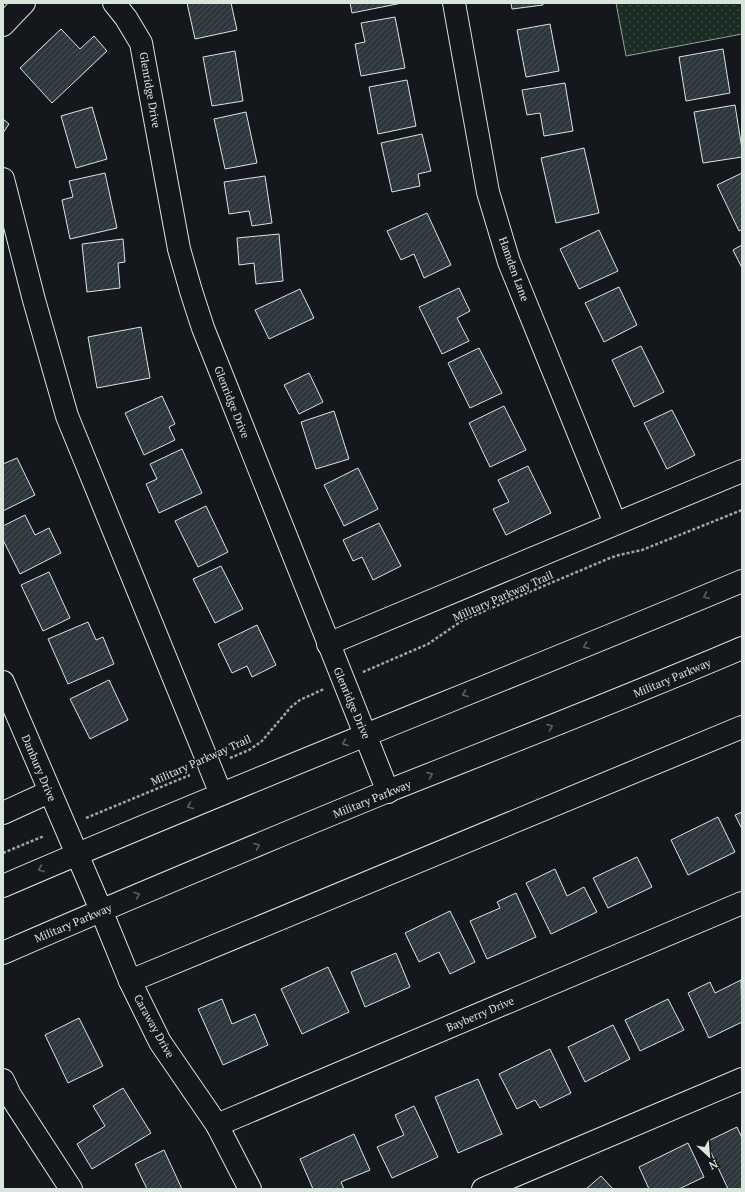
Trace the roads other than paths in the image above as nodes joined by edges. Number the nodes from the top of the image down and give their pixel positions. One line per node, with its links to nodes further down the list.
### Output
1 (24, 3): 4 (street)
2 (114, 3): 9 (street, Glenridge Drive)
3 (454, 3): 7 (street, Hamden Lane)
4 (3, 25)
5 (3, 179): 16 (street)
6 (742, 471): 7 (street)
7 (615, 523): 9 (street)
8 (742, 581): 13 (street, one-way to 13)
9 (328, 644): 13 (street, Glenridge Drive)
10 (742, 648): 15 (street, Military Parkway, one-way to 10)
11 (3, 682): 14 (street, Danbury Drive)
12 (742, 726): 23 (street)
13 (365, 734): 15 (street, Glenridge Drive); 16 (street, one-way to 16)
14 (49, 792): 17 (street); 18 (street, Danbury Drive)
15 (388, 792): 21 (street, Military Parkway, one-way to 15)
16 (221, 794): 18 (street, one-way to 18)
17 (3, 813)
18 (76, 854): 19 (street, one-way to 19); 21 (street, Caraway Drive)
19 (3, 886)
20 (742, 903): 26 (street, Bayberry Drive)
21 (101, 910): 22 (street, Military Parkway); 23 (street, Caraway Drive)
22 (3, 953)
23 (130, 981): 26 (street, Caraway Drive)
24 (742, 1079): 29 (street)
25 (3, 1080): 27 (street)
26 (217, 1125): 28 (street, Caraway Drive)
27 (71, 1189)
28 (250, 1189)
29 (483, 1189)

